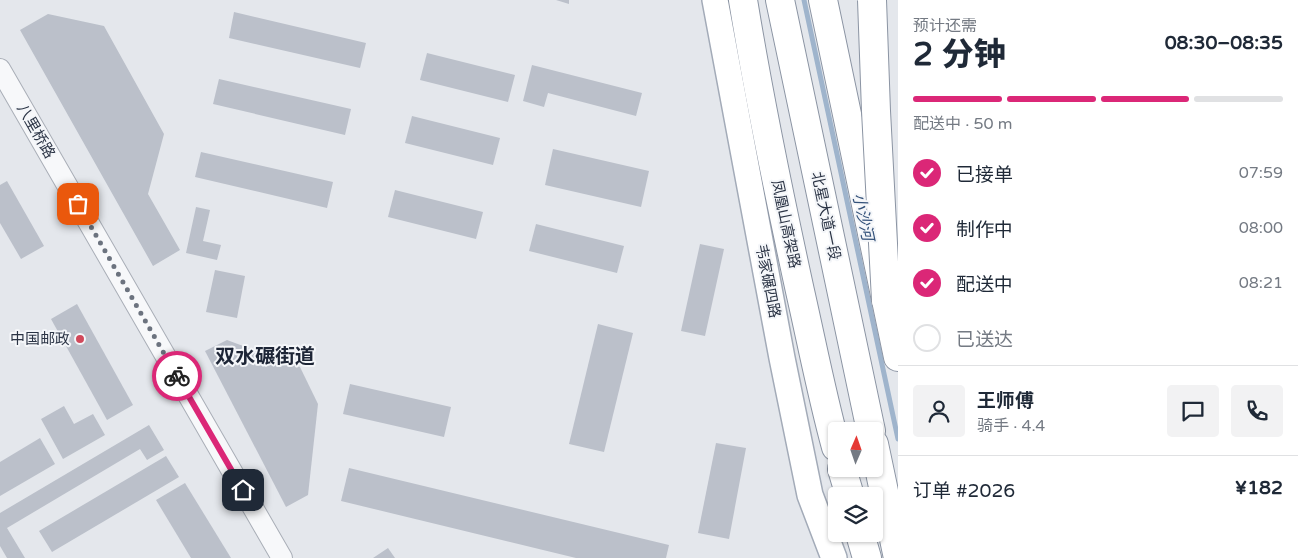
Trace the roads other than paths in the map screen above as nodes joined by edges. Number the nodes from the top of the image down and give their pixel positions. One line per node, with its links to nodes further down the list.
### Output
1 (715, 0): 15 (main road, 韦家碾四路)
2 (743, 0): 10 (highway, 凤凰山高架路)
3 (780, 0): 11 (highway, 北星大道一段)
4 (823, 0): 8 (highway, bridge)
5 (834, 0): 8 (main road)
6 (872, 0): 8 (highway, bridge)
7 (0, 68): 14 (street, 八里桥路)
8 (892, 304): 9 (highway)
9 (898, 357)
10 (829, 422)
11 (869, 422)
12 (881, 478): 17 (highway)
13 (862, 542): 16 (highway)
14 (282, 558)
15 (834, 558)
16 (867, 558)
17 (898, 558)

